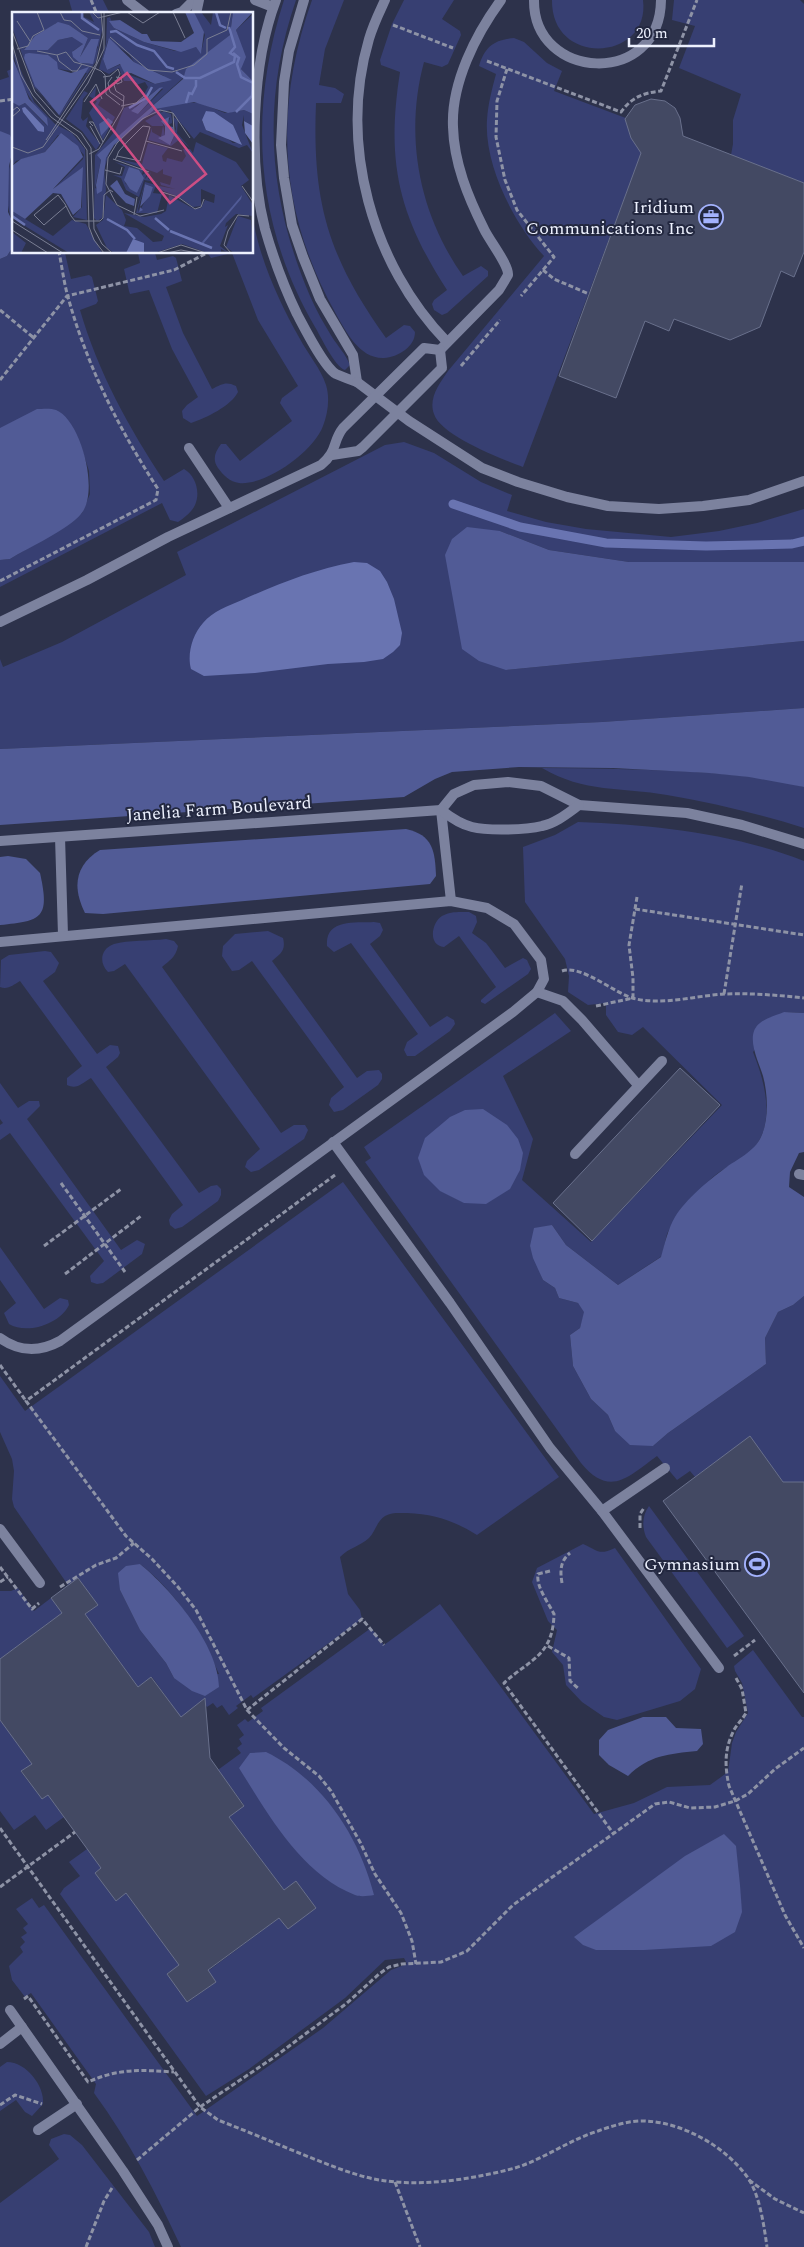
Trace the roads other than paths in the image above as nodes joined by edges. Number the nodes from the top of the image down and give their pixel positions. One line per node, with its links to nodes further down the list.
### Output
1 (127, 0): 10 (street)
2 (194, 0): 11 (street)
3 (255, 0): 9 (street)
4 (304, 0): 14 (street)
5 (385, 0): 12 (street)
6 (501, 0): 12 (street)
7 (534, 0): 8 (street)
8 (661, 0)
9 (275, 4): 14 (street)
10 (142, 12)
11 (182, 12)
12 (447, 342): 13 (street)
13 (440, 350): 15 (street); 16 (street)
14 (357, 382): 15 (street)
15 (374, 396): 16 (street); 18 (street)
16 (398, 414): 18 (street); 19 (street)
17 (189, 448): 20 (street)
18 (332, 455): 20 (street)
19 (804, 481)
20 (229, 508): 21 (street)
21 (0, 622)
22 (579, 805): 23 (street); 23 (street); 26 (street)
23 (441, 810): 24 (street, Janelia Farm Boulevard); 27 (street)
24 (60, 837): 25 (street, Janelia Farm Boulevard); 28 (street)
25 (0, 841)
26 (804, 844)
27 (451, 900): 28 (street); 30 (street)
28 (63, 935): 29 (street)
29 (0, 942)
30 (537, 992): 32 (street); 33 (street)
31 (662, 1061): 32 (street)
32 (638, 1086): 34 (street)
33 (333, 1142): 35 (street); 37 (street)
34 (575, 1154)
35 (0, 1338)
36 (664, 1468): 37 (street)
37 (602, 1512): 40 (street)
38 (0, 1530): 39 (street)
39 (40, 1583)
40 (718, 1668)
41 (10, 2010): 42 (street)
42 (22, 2027): 43 (street); 44 (street)
43 (0, 2044)
44 (76, 2104): 45 (street); 46 (street)
45 (38, 2130)
46 (168, 2247)

